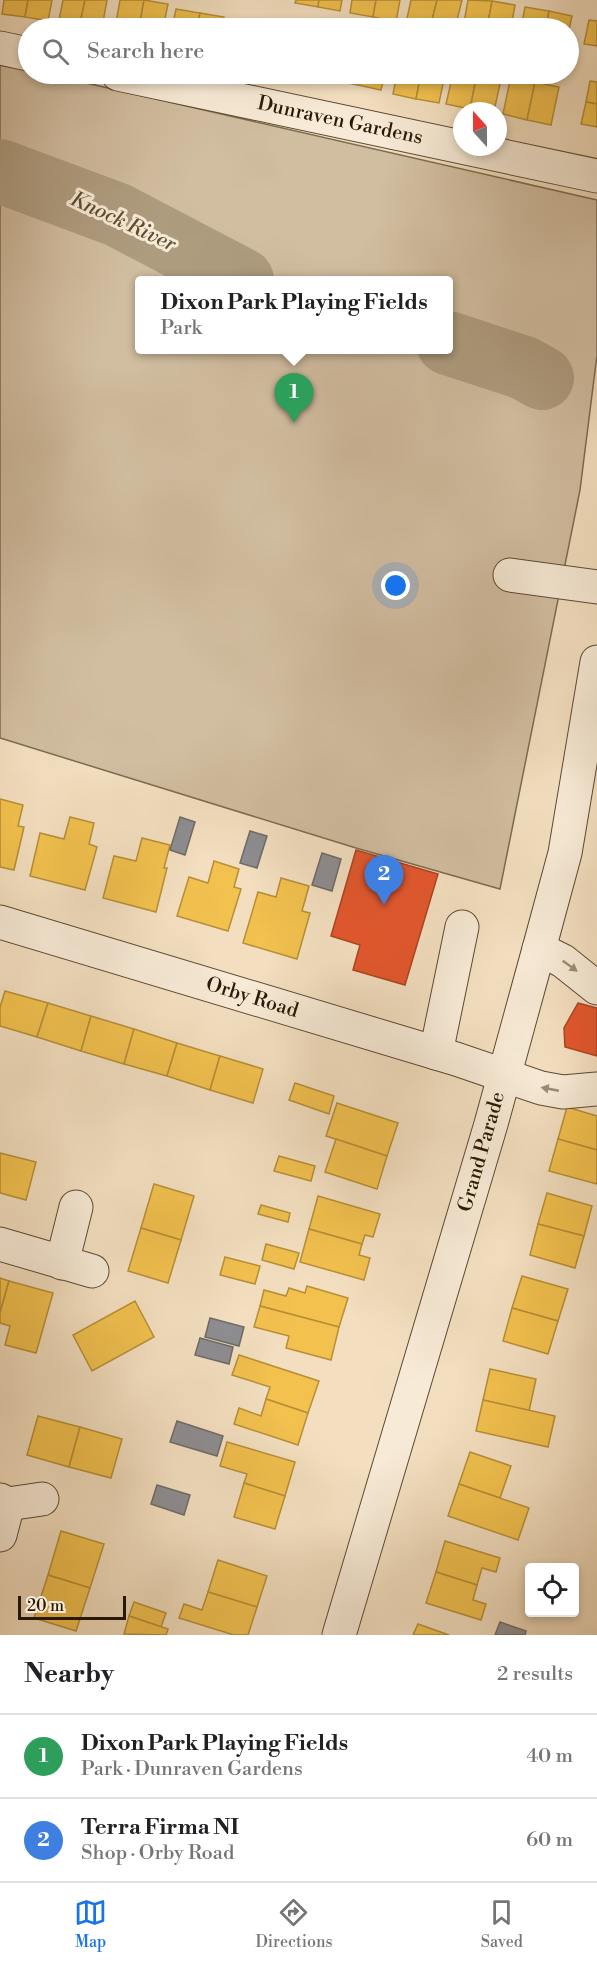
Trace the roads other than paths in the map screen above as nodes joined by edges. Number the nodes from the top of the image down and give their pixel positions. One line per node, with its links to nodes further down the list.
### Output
1 (0, 48): 2 (street)
2 (18, 52)
3 (165, 84): 4 (street, Dunraven Gardens)
4 (597, 177)
5 (510, 575): 6 (street)
6 (597, 587)
7 (597, 662): 10 (street, Grand Parade)
8 (0, 922): 12 (street, Orby Road)
9 (462, 927): 12 (street)
10 (540, 949): 11 (street, one-way to 11); 13 (street, Grand Parade)
11 (597, 988)
12 (435, 1053): 13 (street, Orby Road)
13 (504, 1076): 14 (street, Orby Road, one-way to 13); 20 (street, Grand Parade)
14 (597, 1089)
15 (76, 1206): 16 (street)
16 (0, 1244)
17 (42, 1499): 18 (street)
18 (4, 1502): 19 (street)
19 (0, 1535)
20 (339, 1635)

